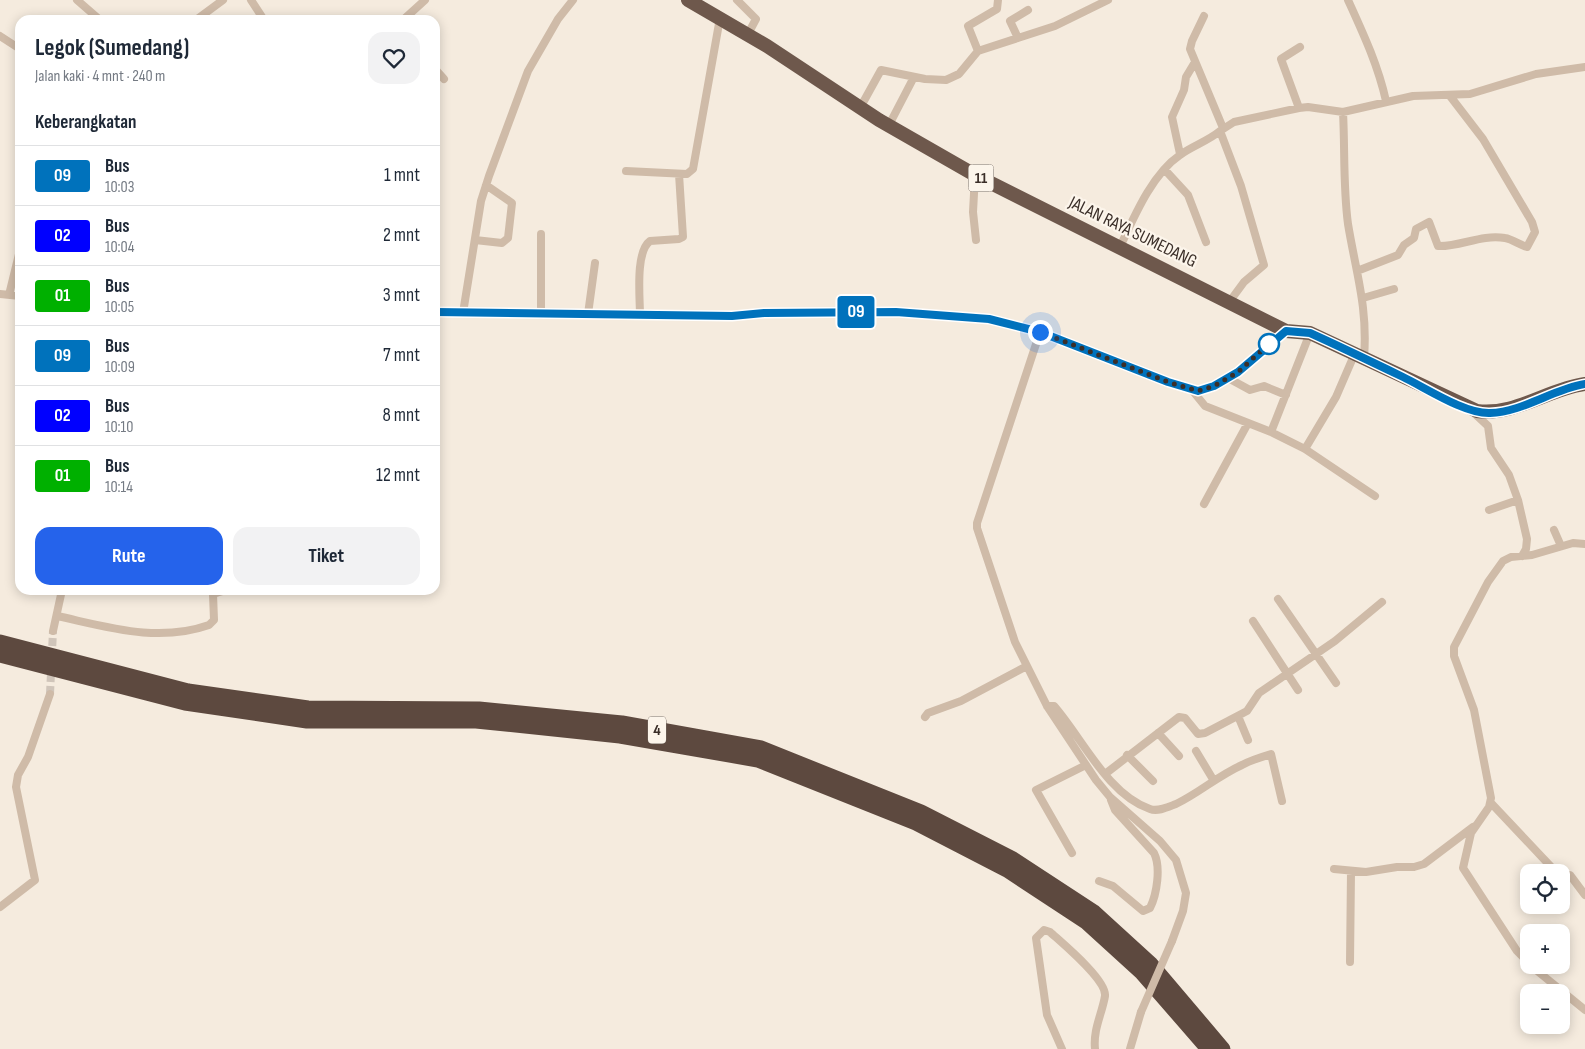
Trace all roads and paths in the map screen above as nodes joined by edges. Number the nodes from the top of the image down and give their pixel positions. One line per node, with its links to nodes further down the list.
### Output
1 (77, 0): 12 (street)
2 (223, 0): 13 (street)
3 (251, 0): 14 (street)
4 (425, 0): 15 (street)
5 (573, 0): 41 (street)
6 (688, 0): 17 (highway, JALAN RAYA SUMEDANG / 11)
7 (738, 0): 18 (street)
8 (998, 0): 23 (street)
9 (1108, 0): 20 (street)
10 (1348, 0): 30 (street)
11 (1028, 10): 20 (street)
12 (94, 15)
13 (203, 15)
14 (261, 15)
15 (408, 15)
16 (1204, 16): 24 (street)
17 (720, 18): 18 (highway, JALAN RAYA SUMEDANG / 11); 39 (street)
18 (748, 34): 31 (highway, JALAN RAYA SUMEDANG / 11)
19 (0, 36): 21 (street)
20 (1018, 38): 23 (street)
21 (15, 46)
22 (1300, 46): 32 (street)
23 (978, 50): 27 (street)
24 (1195, 62): 35 (street); 36 (street)
25 (1585, 67): 29 (street)
26 (440, 75): 28 (street)
27 (914, 77): 31 (street); 34 (street)
28 (444, 79)
29 (1454, 96): 30 (street); 49 (street)
30 (1386, 101): 33 (street)
31 (860, 108): 34 (highway, JALAN RAYA SUMEDANG / 11)
32 (1299, 108): 33 (street); 35 (street)
33 (1343, 112): 49 (street)
34 (889, 125): 40 (highway, JALAN RAYA SUMEDANG / 11)
35 (1222, 130): 36 (street); 55 (street)
36 (1180, 154): 37 (street)
37 (1165, 170): 45 (street); 46 (street)
38 (626, 171): 39 (street)
39 (679, 174): 60 (street)
40 (975, 175): 44 (street); 46 (highway, JALAN RAYA SUMEDANG / 11)
41 (486, 185): 43 (street); 43 (street)
42 (540, 234): 59 (street)
43 (475, 240): 57 (street)
44 (976, 240)
45 (1206, 242)
46 (1120, 247): 55 (highway, JALAN RAYA SUMEDANG / 11)
47 (595, 263): 58 (street)
48 (15, 270): 52 (street)
49 (1358, 271): 54 (street)
50 (1394, 288): 54 (street)
51 (0, 294): 52 (street)
52 (9, 295): 53 (street)
53 (15, 296)
54 (1363, 298): 64 (street)
55 (1230, 301): 61 (highway, JALAN RAYA SUMEDANG / 11)
56 (440, 312): 57 (street)
57 (463, 313): 59 (street)
58 (588, 314): 59 (street); 60 (street)
59 (541, 315)
60 (640, 315): 62 (street)
61 (1286, 331): 63 (highway, JALAN RAYA SUMEDANG / 11); 65 (street)
62 (1040, 332): 67 (street); 91 (street)
63 (1310, 333): 64 (highway, JALAN RAYA SUMEDANG / 11); 68 (street)
64 (1359, 356): 69 (highway, JALAN RAYA SUMEDANG / 11); 72 (street)
65 (1228, 378): 67 (street); 68 (street)
66 (1585, 384): 69 (highway, JALAN RAYA SUMEDANG / 11)
67 (1192, 390): 70 (street)
68 (1286, 395): 71 (street)
69 (1467, 408): 74 (street)
70 (1248, 423): 71 (street); 75 (street)
71 (1271, 432): 72 (street)
72 (1305, 449): 73 (street)
73 (1376, 496)
74 (1518, 500): 76 (street); 80 (street)
75 (1204, 504)
76 (1489, 510)
77 (1554, 530): 79 (street)
78 (1585, 544): 79 (street)
79 (1561, 546): 80 (street)
80 (1522, 556): 110 (street)
81 (61, 595): 85 (street)
82 (213, 595): 85 (street)
83 (1278, 599): 89 (street)
84 (1382, 602): 89 (street)
85 (57, 616): 87 (street)
86 (1253, 621): 92 (street)
87 (54, 631)
88 (0, 642): 129 (highway, 4)
89 (1316, 653): 92 (street); 93 (street)
90 (0, 655): 128 (highway, 4)
91 (1027, 666): 96 (street); 98 (street)
92 (1287, 675): 94 (street); 97 (street)
93 (1336, 683)
94 (1298, 690)
95 (50, 694): 119 (street)
96 (1047, 706): 104 (street); 105 (street)
97 (1238, 716): 99 (street); 100 (street)
98 (925, 717)
99 (1158, 733): 102 (street); 103 (street)
100 (1248, 740)
101 (1196, 751): 107 (street)
102 (1127, 755): 105 (street); 106 (street)
103 (1178, 756)
104 (1084, 766): 108 (street); 112 (street)
105 (1105, 774): 107 (street)
106 (1153, 781)
107 (1214, 781): 109 (street)
108 (1110, 797): 117 (street); 127 (street, bridge)
109 (1282, 801)
110 (1491, 802): 111 (street); 113 (street)
111 (1474, 826): 115 (street); 121 (street)
112 (1072, 853)
113 (1549, 864)
114 (1334, 869): 115 (street)
115 (1352, 872): 122 (street)
116 (1570, 875): 118 (street)
117 (1099, 880)
118 (1585, 895)
119 (4, 898): 120 (street)
120 (0, 907)
121 (1520, 954)
122 (1350, 962)
123 (1542, 974): 124 (street)
124 (1585, 1010)
125 (1062, 1049): 126 (street)
126 (1095, 1049)
127 (1130, 1049)
128 (1208, 1049)
129 (1223, 1049)

